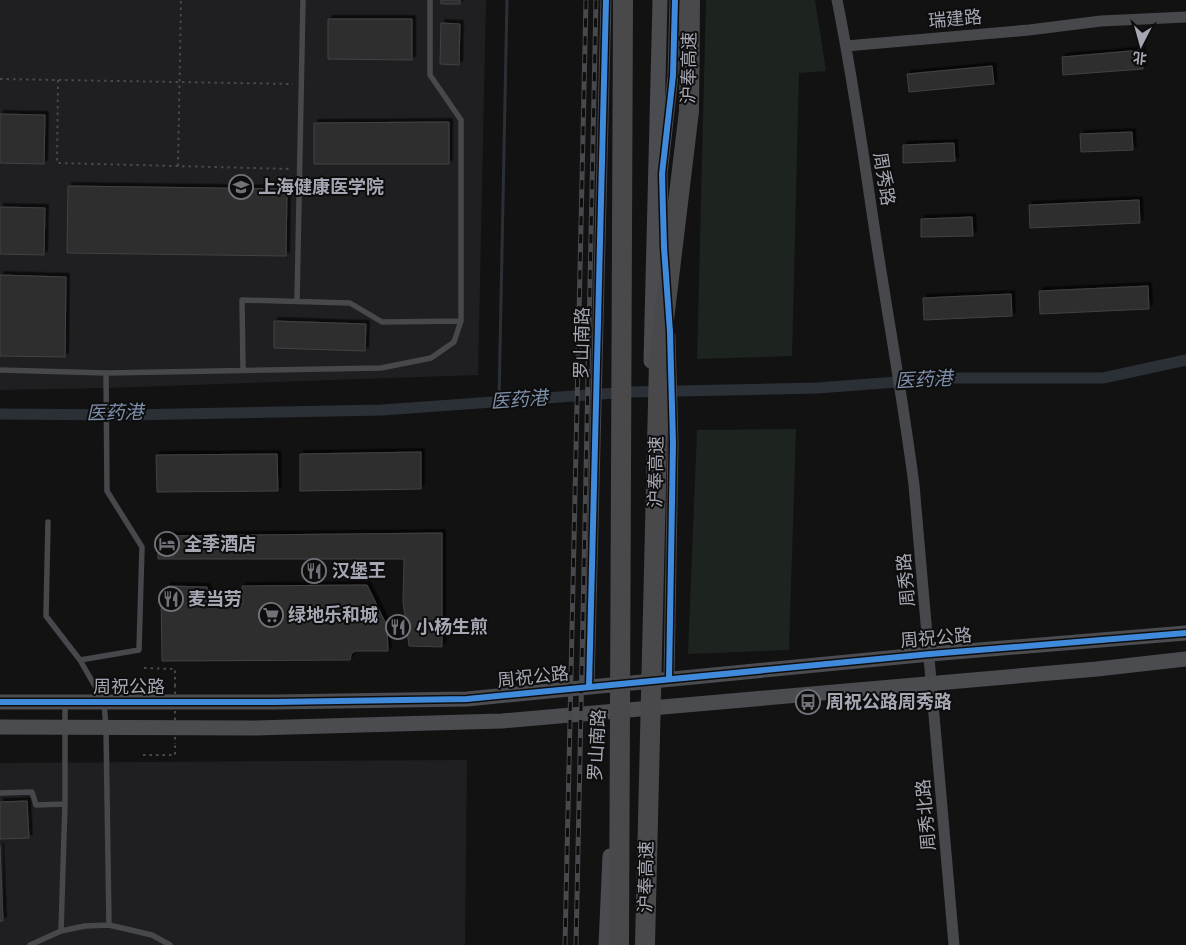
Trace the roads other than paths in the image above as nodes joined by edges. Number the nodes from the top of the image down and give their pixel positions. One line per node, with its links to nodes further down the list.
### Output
1 (303, 0): 12 (lane)
2 (430, 0): 13 (lane)
3 (606, 0): 26 (street, 罗山南路)
4 (623, 0): 42 (highway, 沪奉高速, bridge)
5 (633, 0): 25 (street, 罗山南路, bridge)
6 (660, 0): 23 (street)
7 (675, 0): 22 (street)
8 (690, 0): 43 (highway, 沪奉高速, bridge)
9 (838, 0): 11 (street, 周秀路)
10 (1181, 18): 11 (street, 瑞建路)
11 (846, 46): 19 (street, 周秀路)
12 (297, 302): 13 (lane); 15 (lane)
13 (461, 320): 15 (lane)
14 (0, 370): 16 (lane)
15 (243, 370): 16 (lane)
16 (106, 373): 21 (lane)
17 (48, 522): 21 (lane)
18 (1186, 633): 19 (street, 周祝公路)
19 (930, 654): 22 (street, 周祝公路); 24 (street, 周秀路)
20 (1186, 659): 24 (street)
21 (80, 660): 29 (lane)
22 (669, 679): 23 (street, 周祝公路)
23 (645, 682): 25 (street, 周祝公路); 30 (street)
24 (932, 683): 30 (street); 45 (street, 周秀北路)
25 (618, 684): 26 (street, 周祝公路); 31 (street, 罗山南路)
26 (589, 687): 29 (street, 周祝公路)
27 (0, 702): 28 (street, 周祝公路)
28 (65, 702): 29 (street, 周祝公路); 33 (lane)
29 (104, 702): 34 (lane)
30 (645, 708): 31 (street); 44 (street)
31 (618, 710): 34 (street); 41 (street, 罗山南路)
32 (0, 727): 33 (street)
33 (64, 728): 34 (street); 36 (lane)
34 (106, 728): 37 (lane)
35 (0, 793): 36 (lane)
36 (64, 804): 38 (lane)
37 (109, 925): 38 (lane); 40 (lane)
38 (61, 931): 39 (lane)
39 (30, 945)
40 (170, 945)
41 (606, 945)
42 (619, 945)
43 (645, 945)
44 (650, 945)
45 (954, 945)

